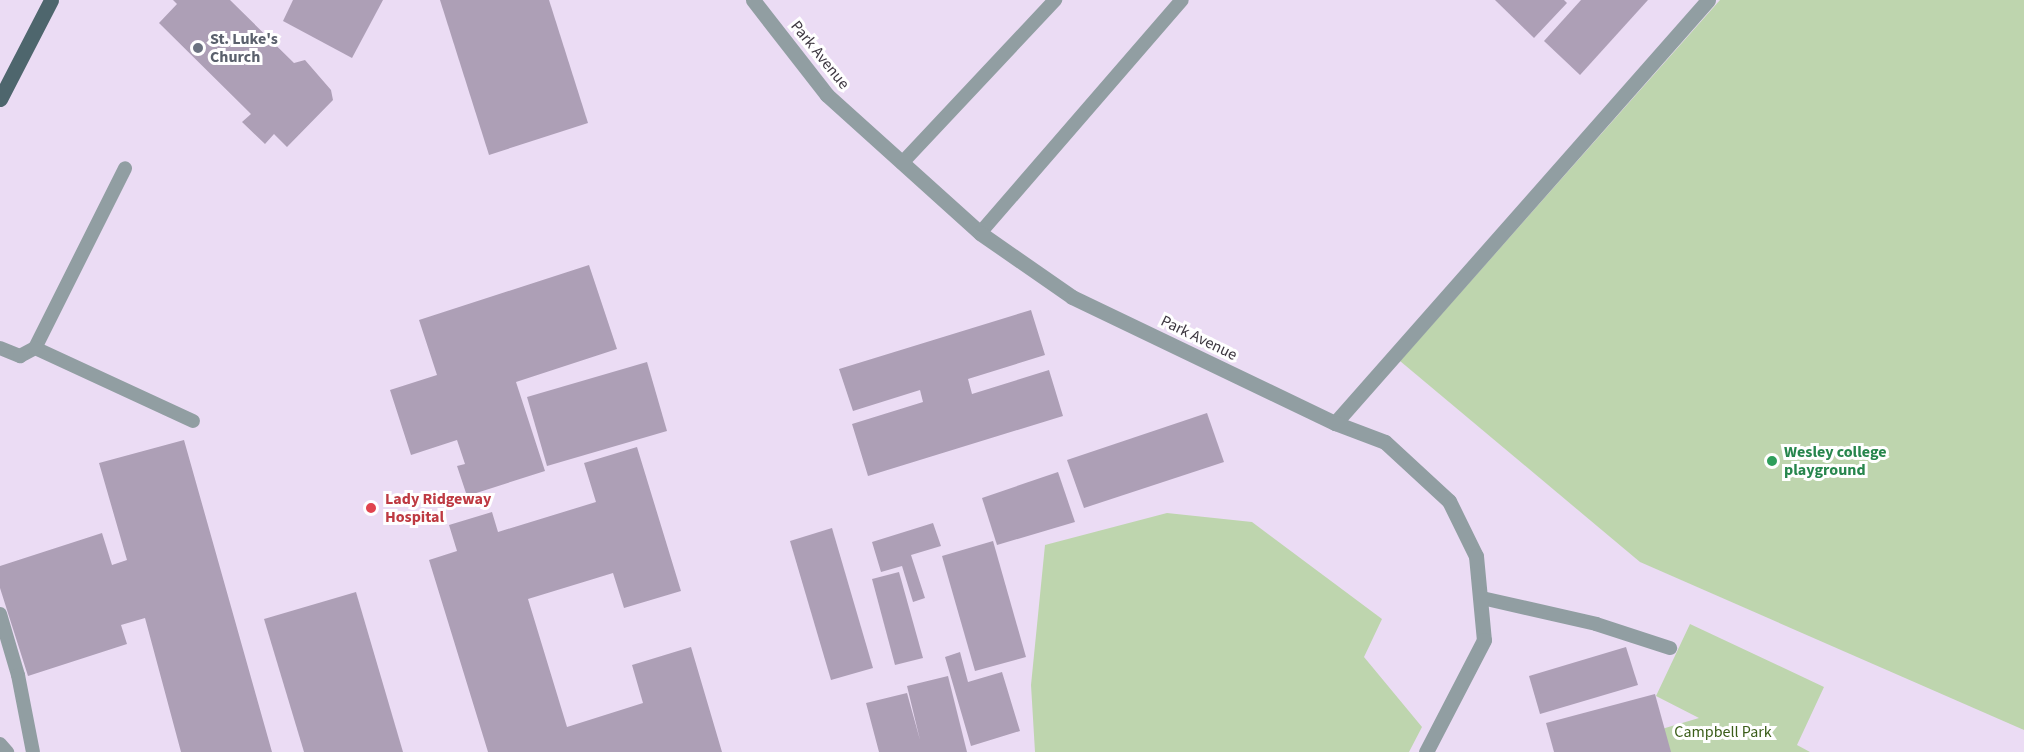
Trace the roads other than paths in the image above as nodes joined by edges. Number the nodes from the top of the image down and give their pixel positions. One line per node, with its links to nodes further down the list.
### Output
1 (51, 0): 6 (main road)
2 (753, 0): 7 (street, Park Avenue)
3 (1055, 0): 7 (lane)
4 (1182, 0): 9 (lane)
5 (1708, 0): 13 (street)
6 (0, 99)
7 (902, 163): 9 (street, Park Avenue)
8 (124, 168): 11 (lane)
9 (980, 233): 13 (street, Park Avenue)
10 (0, 348): 11 (lane)
11 (35, 348): 12 (lane)
12 (193, 422)
13 (1335, 423): 14 (street, Park Avenue)
14 (1482, 598): 16 (lane); 20 (street, Park Avenue)
15 (0, 614): 19 (lane)
16 (1670, 648)
17 (0, 744): 18 (lane)
18 (6, 752)
19 (33, 752)
20 (1426, 752)

